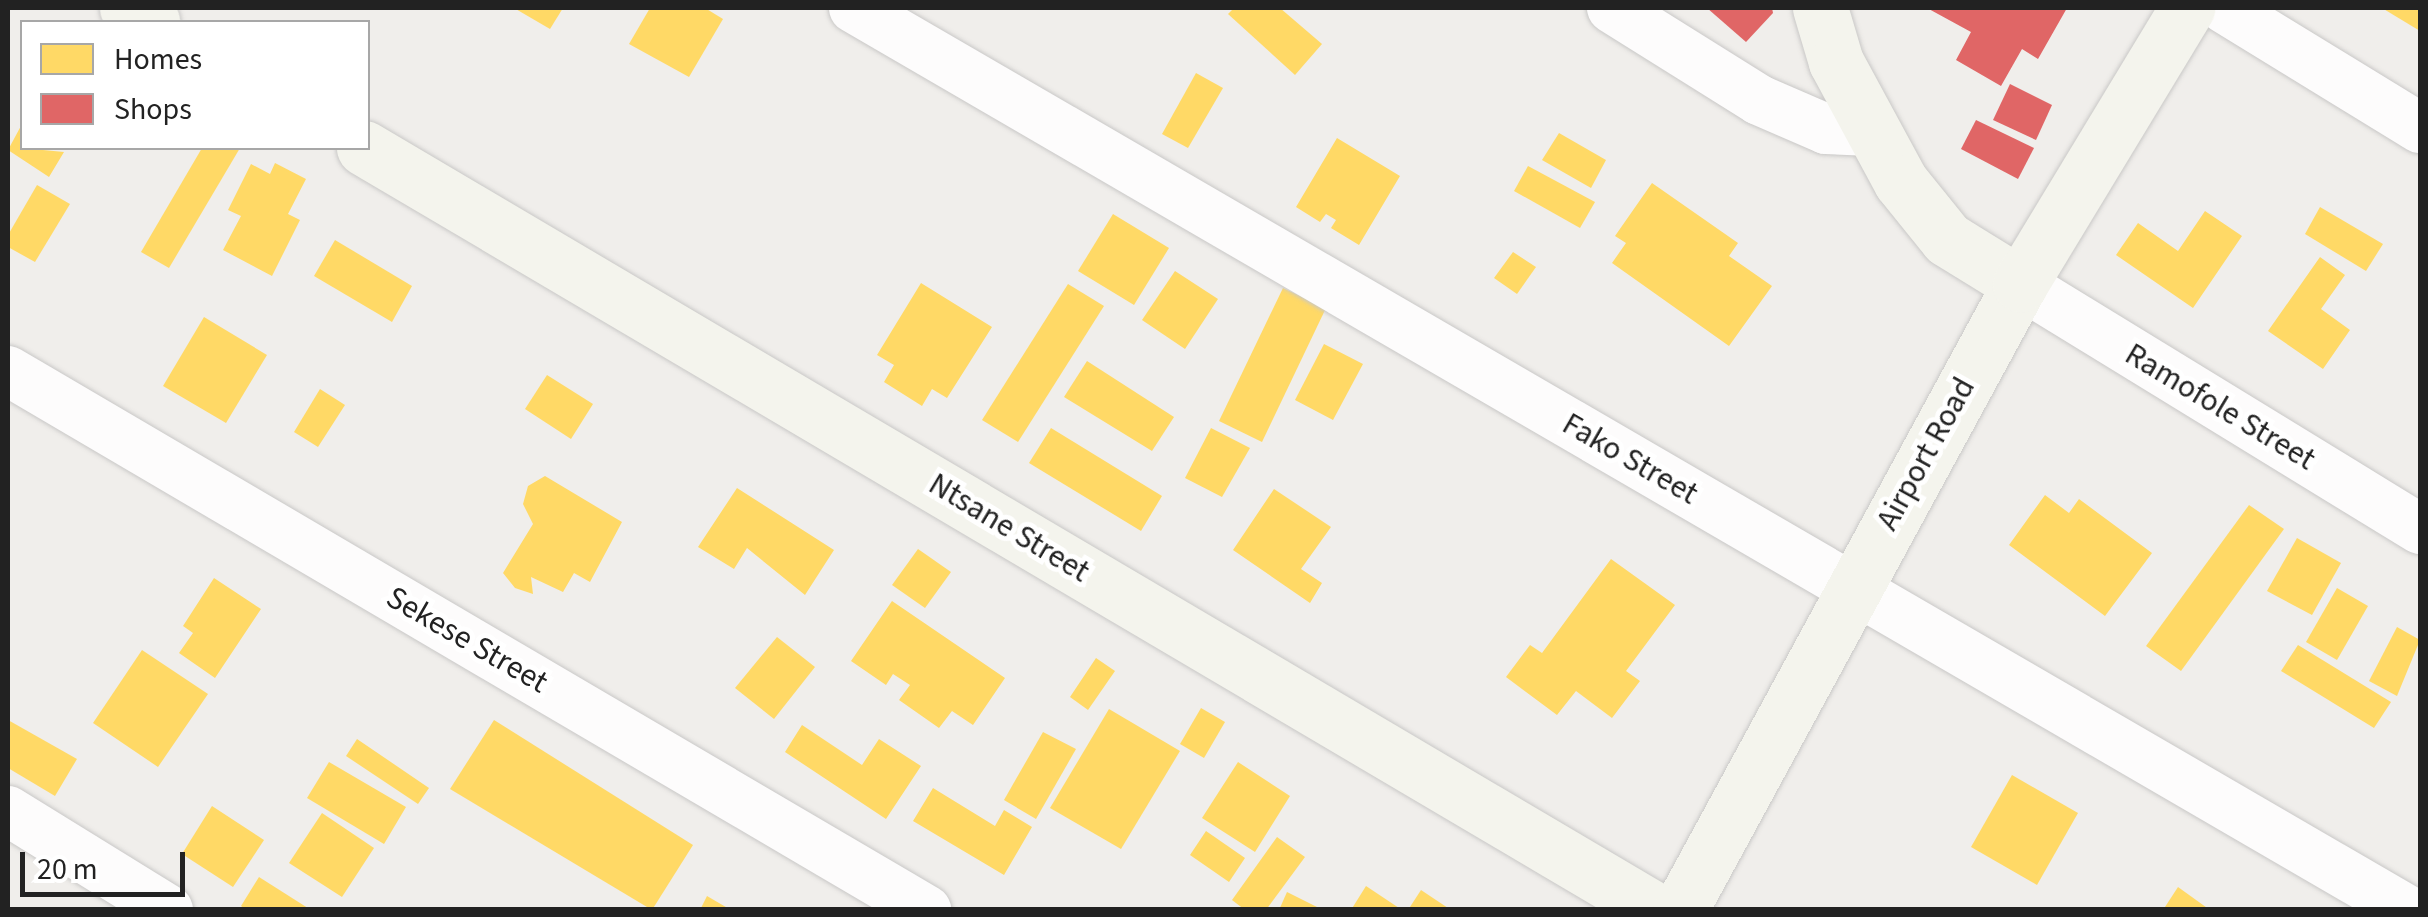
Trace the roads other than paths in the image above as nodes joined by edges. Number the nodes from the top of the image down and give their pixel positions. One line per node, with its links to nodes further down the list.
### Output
1 (854, 8): 12 (street, Fako Street)
2 (1612, 8): 7 (street)
3 (1820, 8): 7 (street)
4 (2187, 8): 9 (street, Airport Road)
5 (2224, 8): 6 (street)
6 (2420, 128)
7 (1872, 131): 9 (street)
8 (367, 150): 16 (street, Ntsane Street)
9 (2020, 284): 11 (street, Ramofole Street); 12 (street, Airport Road)
10 (8, 371): 15 (street, Sekese Street)
11 (2420, 529)
12 (1852, 588): 17 (street, Airport Road); 18 (street, Fako Street)
13 (8, 811): 14 (street)
14 (168, 910)
15 (926, 910)
16 (1654, 910)
17 (1680, 910)
18 (2407, 910)

